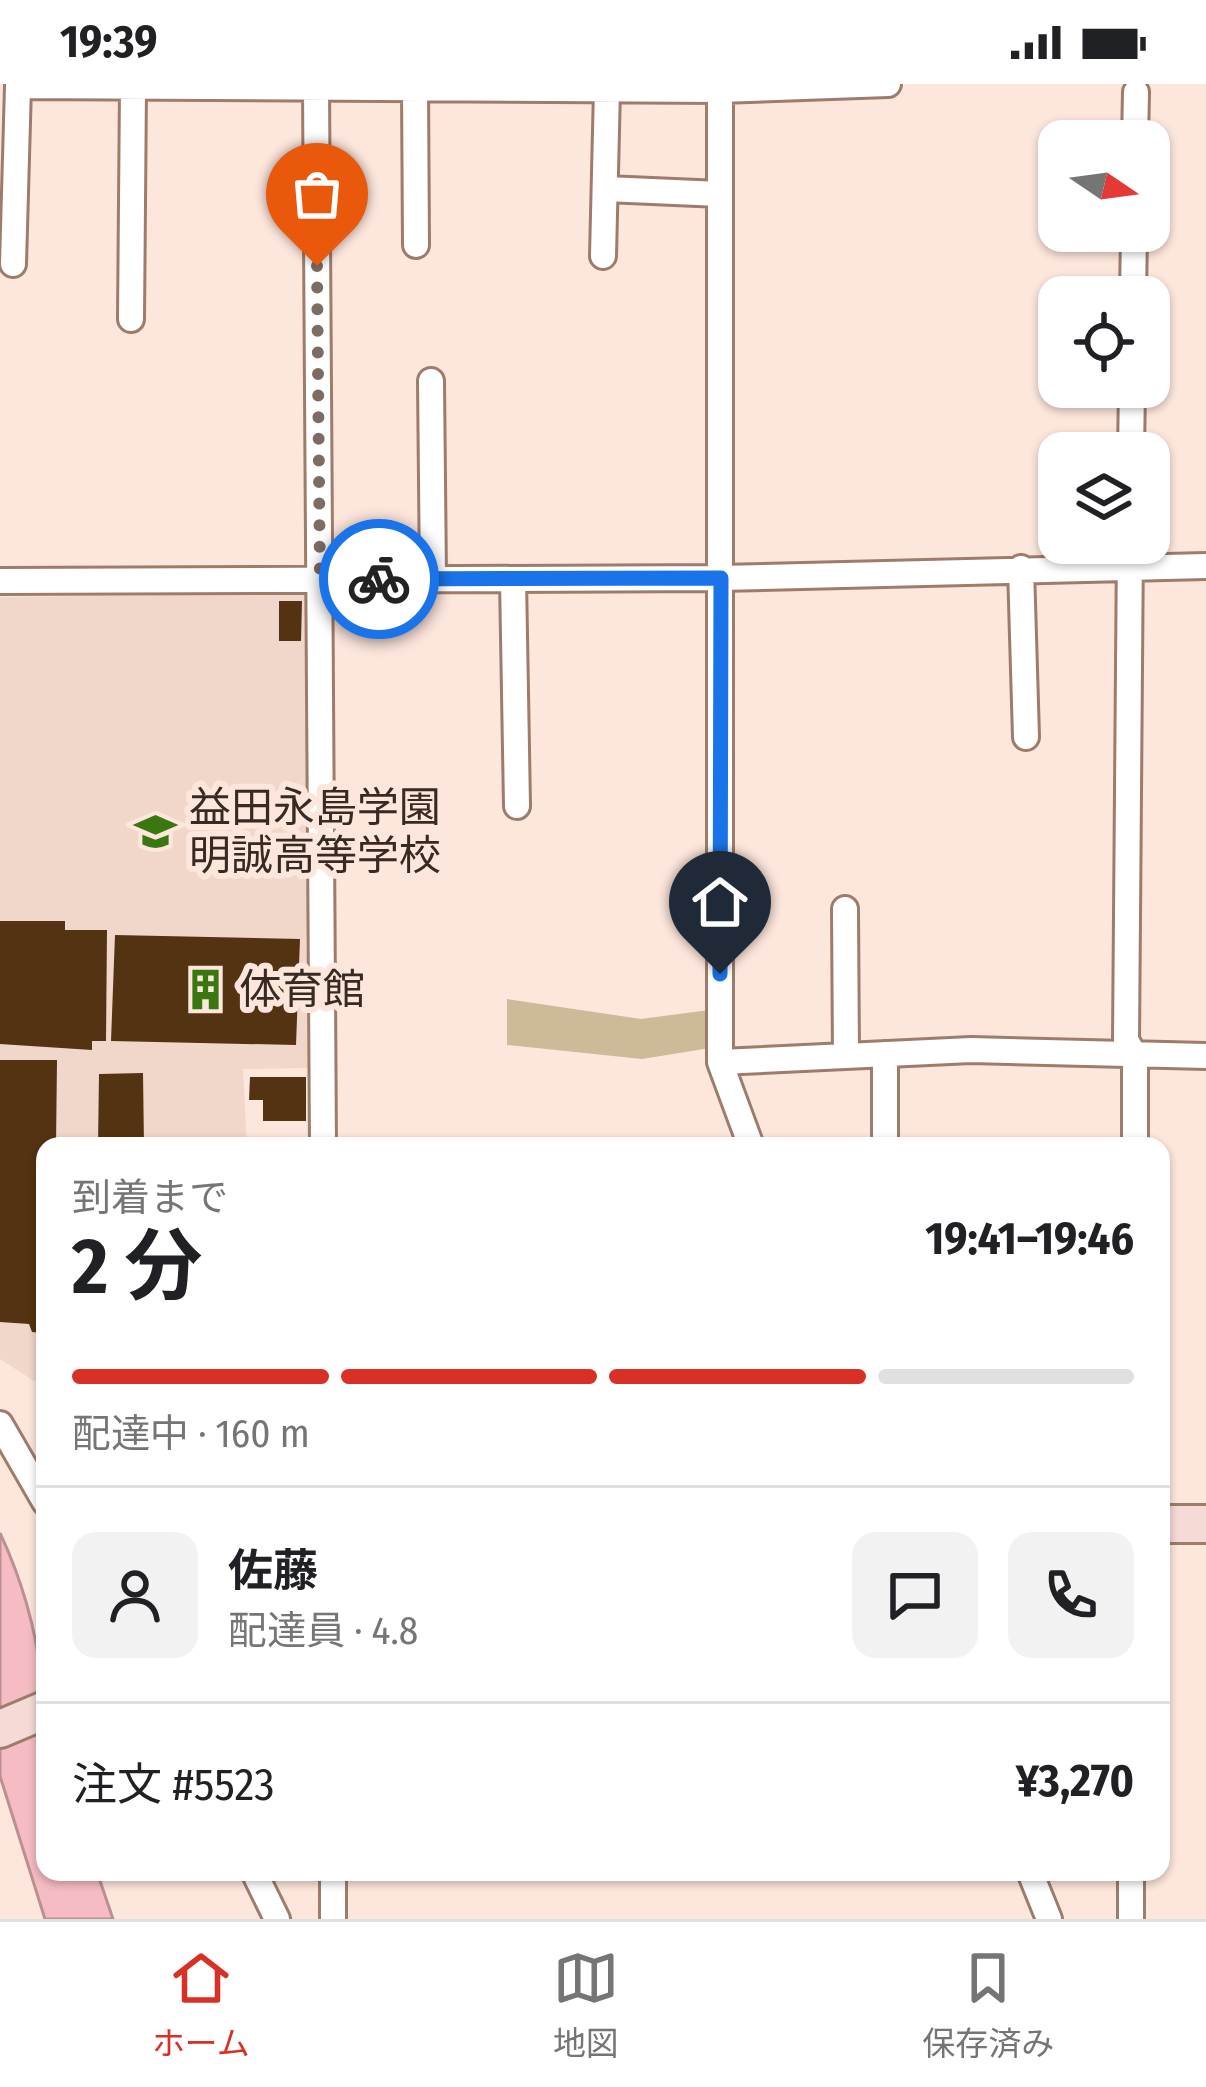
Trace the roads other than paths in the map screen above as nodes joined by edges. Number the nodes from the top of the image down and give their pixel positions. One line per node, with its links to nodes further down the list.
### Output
1 (888, 84): 5 (street)
2 (18, 85): 4 (street); 15 (street)
3 (533, 86): 7 (street); 8 (street)
4 (133, 87): 6 (street); 16 (street)
5 (720, 87): 8 (street); 12 (street)
6 (316, 88): 7 (street); 26 (street)
7 (416, 88): 13 (street)
8 (607, 89): 11 (street)
9 (1136, 92): 10 (street)
10 (1135, 120)
11 (606, 189): 12 (street); 14 (street)
12 (720, 194): 23 (street)
13 (416, 244)
14 (603, 256)
15 (13, 264)
16 (131, 320)
17 (431, 381): 24 (street)
18 (1170, 560): 21 (street)
19 (1052, 564): 22 (street)
20 (1130, 564): 33 (street)
21 (1206, 566)
22 (1021, 568): 23 (street); 28 (street)
23 (721, 578): 25 (street); 35 (street)
24 (433, 579): 25 (street); 26 (street)
25 (513, 579): 29 (street)
26 (320, 580): 27 (street); 36 (street)
27 (0, 581)
28 (1026, 737)
29 (517, 806)
30 (845, 909): 32 (street)
31 (885, 1054): 32 (street); 33 (street); 38 (street)
32 (846, 1056): 35 (street)
33 (1135, 1056): 34 (street); 39 (street)
34 (1206, 1056)
35 (720, 1062): 37 (street)
36 (323, 1137)
37 (748, 1137)
38 (885, 1137)
39 (1136, 1137)
40 (0, 1424): 41 (street)
41 (36, 1486)
42 (1170, 1524): 43 (main road)
43 (1206, 1524)
44 (36, 1714): 45 (main road)
45 (0, 1729)
46 (258, 1881): 50 (street)
47 (333, 1881): 51 (street)
48 (1033, 1881): 52 (street)
49 (1131, 1881): 53 (street)
50 (277, 1919)
51 (333, 1919)
52 (1048, 1919)
53 (1131, 1919)

